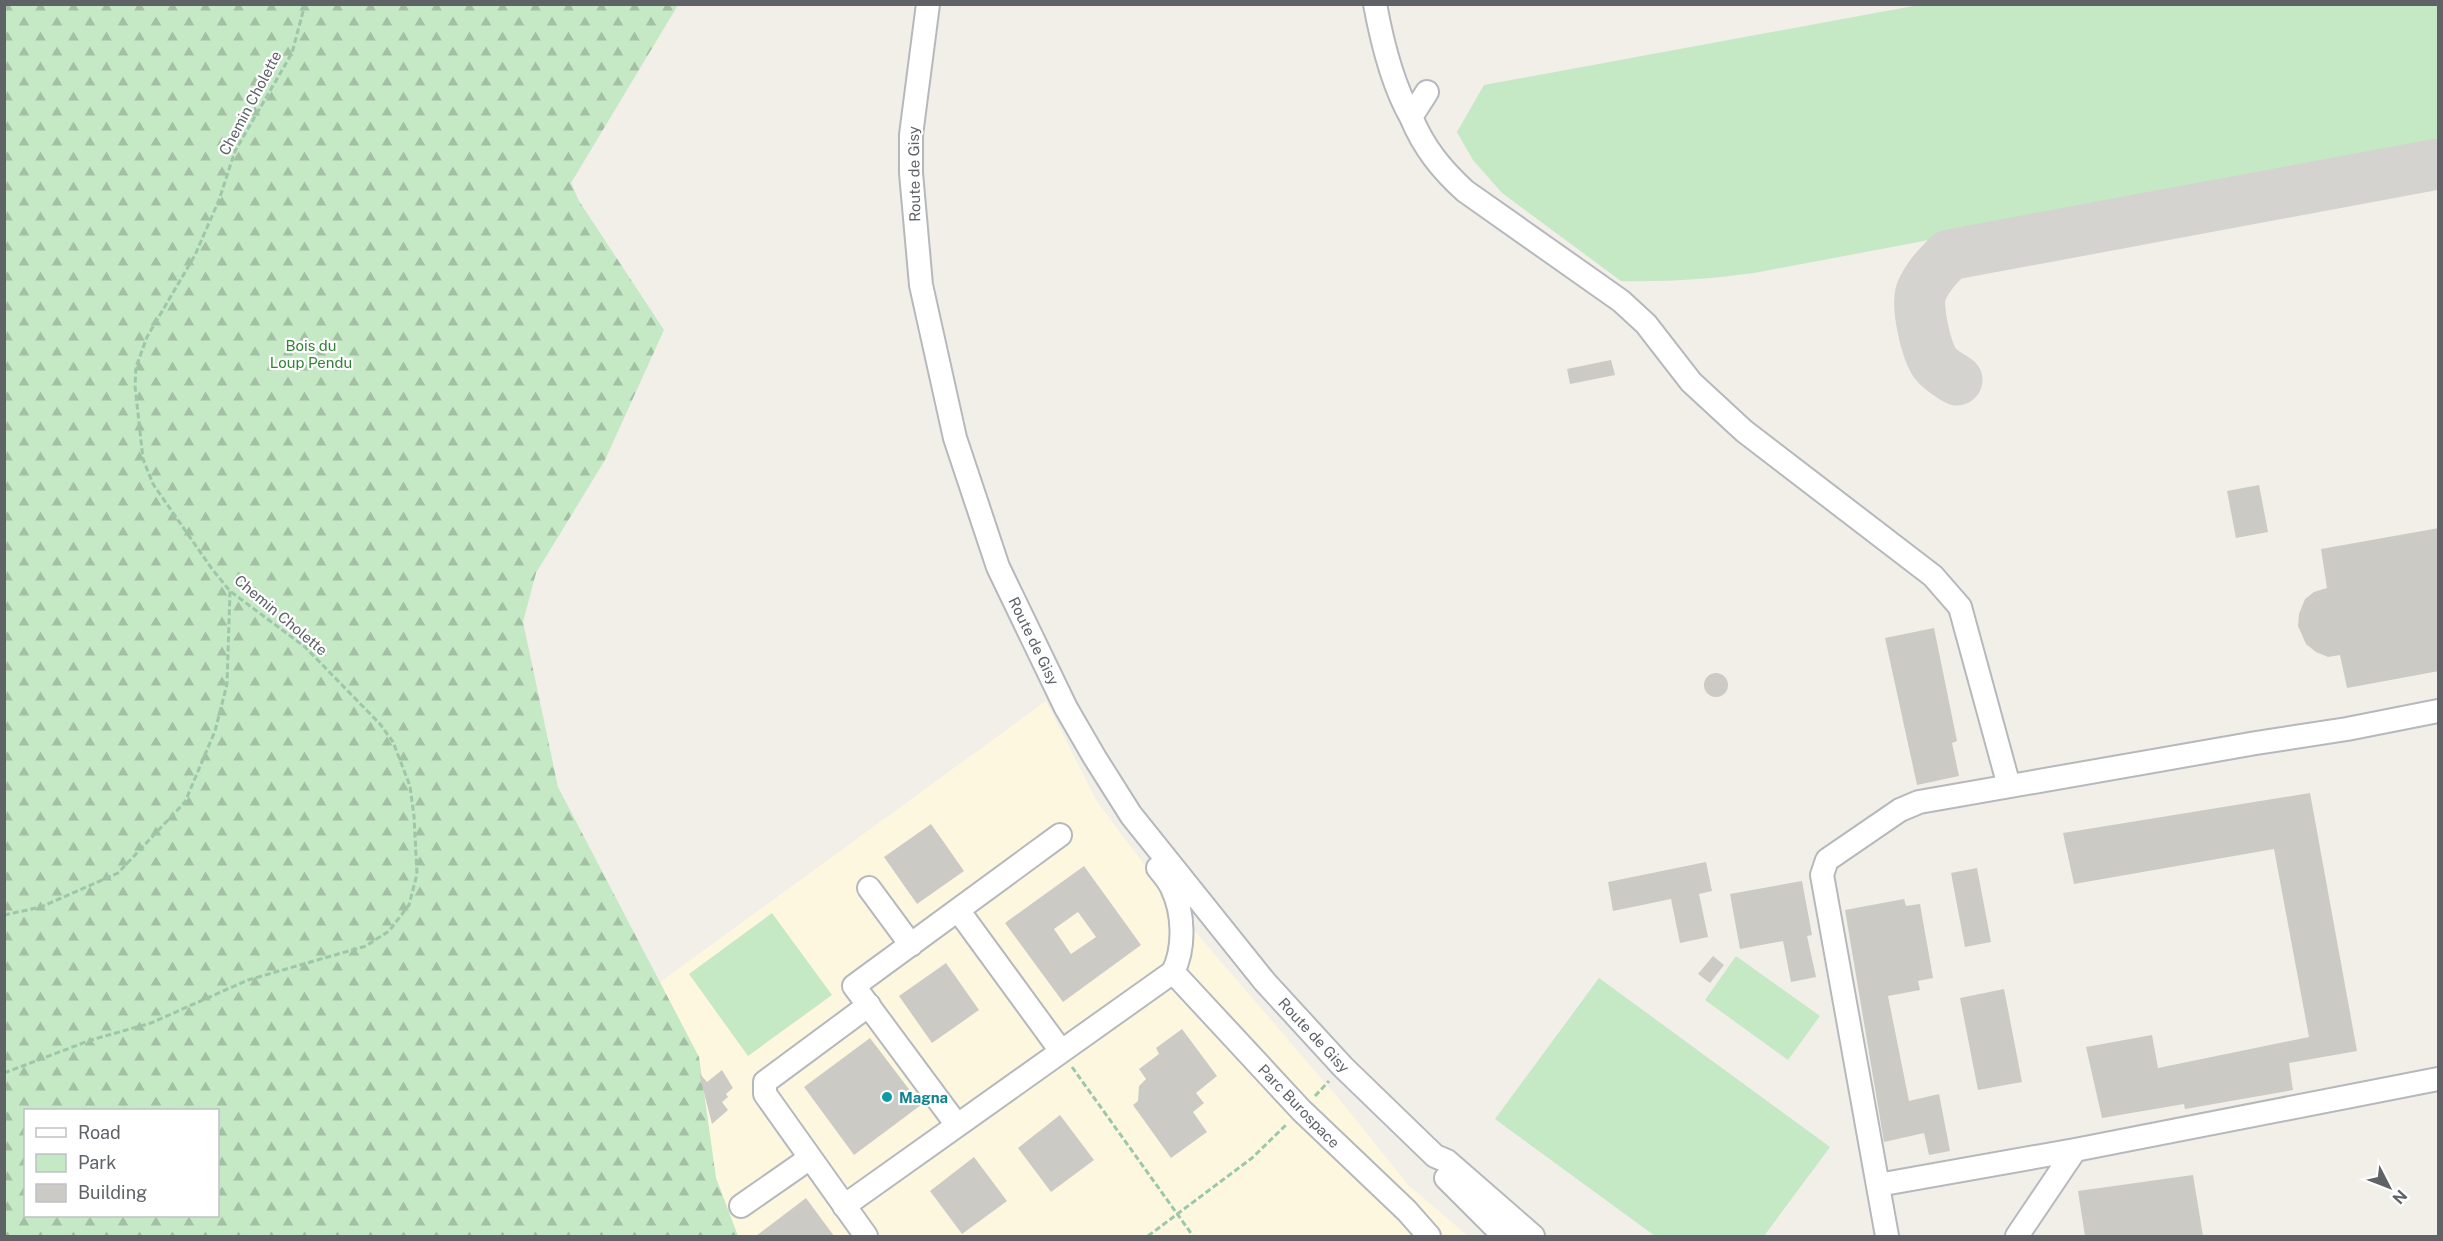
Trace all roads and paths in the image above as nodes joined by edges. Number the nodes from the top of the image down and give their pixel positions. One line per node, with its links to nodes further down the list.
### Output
1 (305, 4): 6 (path, Chemin Cholette)
2 (928, 4): 8 (street, Route de Gisy)
3 (1375, 4): 5 (street)
4 (1427, 92): 5 (street)
5 (1411, 117): 9 (street)
6 (231, 591): 13 (path); 19 (path, Chemin Cholette)
7 (2439, 711): 9 (street)
8 (1095, 758): 15 (street); 18 (street, Route de Gisy)
9 (2009, 786): 26 (street)
10 (1060, 835): 12 (street)
11 (869, 888): 14 (street)
12 (958, 910): 14 (street); 17 (street)
13 (4, 915)
14 (911, 945): 16 (street)
15 (1173, 972): 17 (street); 21 (street, Parc Burospace)
16 (869, 1005): 22 (street); 25 (street)
17 (1061, 1051): 22 (street); 29 (path)
18 (1343, 1067): 21 (path); 24 (street, Route de Gisy)
19 (4, 1073)
20 (2439, 1079): 23 (street)
21 (1301, 1110): 29 (path); 33 (street, Parc Burospace)
22 (957, 1125): 28 (street)
23 (2075, 1150): 26 (street); 37 (street)
24 (1435, 1156): 34 (street, Route de Gisy); 35 (street, Route de Gisy)
25 (810, 1158): 27 (street); 28 (street)
26 (1878, 1185): 36 (street)
27 (741, 1206)
28 (844, 1206): 30 (street)
29 (1178, 1214): 31 (path); 32 (path)
30 (866, 1236)
31 (1148, 1236)
32 (1193, 1236)
33 (1429, 1236)
34 (1504, 1236)
35 (1533, 1236)
36 (1887, 1236)
37 (2017, 1236)

